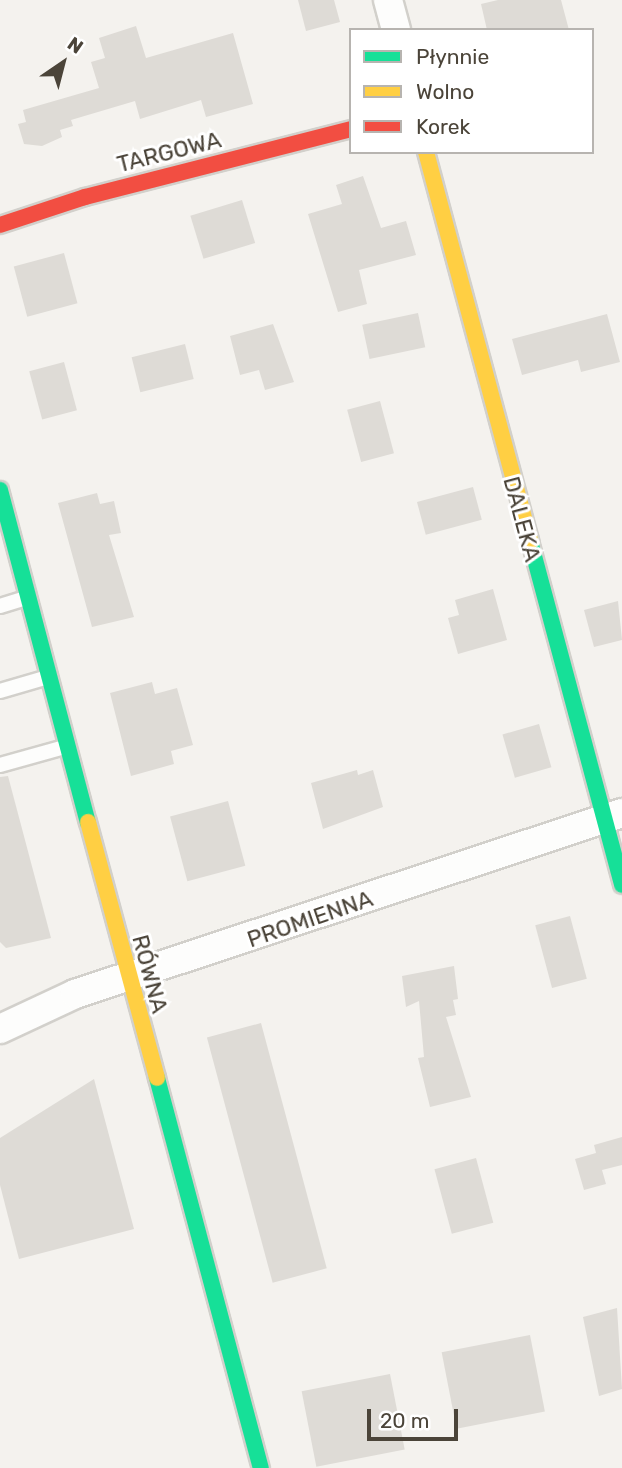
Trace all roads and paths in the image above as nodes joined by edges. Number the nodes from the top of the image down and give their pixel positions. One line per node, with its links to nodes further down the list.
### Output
1 (388, 0): 2 (street)
2 (395, 28)
3 (349, 130): 5 (street, TARGOWA)
4 (427, 154): 14 (street, DALEKA)
5 (0, 225)
6 (0, 489): 7 (street, RÓWNA)
7 (5, 525): 8 (street, RÓWNA)
8 (29, 598): 9 (lane); 10 (street, RÓWNA)
9 (0, 606)
10 (48, 677): 11 (lane); 12 (street, RÓWNA)
11 (0, 691)
12 (66, 746): 13 (lane); 16 (street, RÓWNA)
13 (0, 765)
14 (614, 816): 15 (street, DALEKA); 16 (street, PROMIENNA)
15 (622, 885)
16 (127, 980): 17 (street, PROMIENNA); 18 (street, RÓWNA)
17 (0, 1029)
18 (261, 1468)

